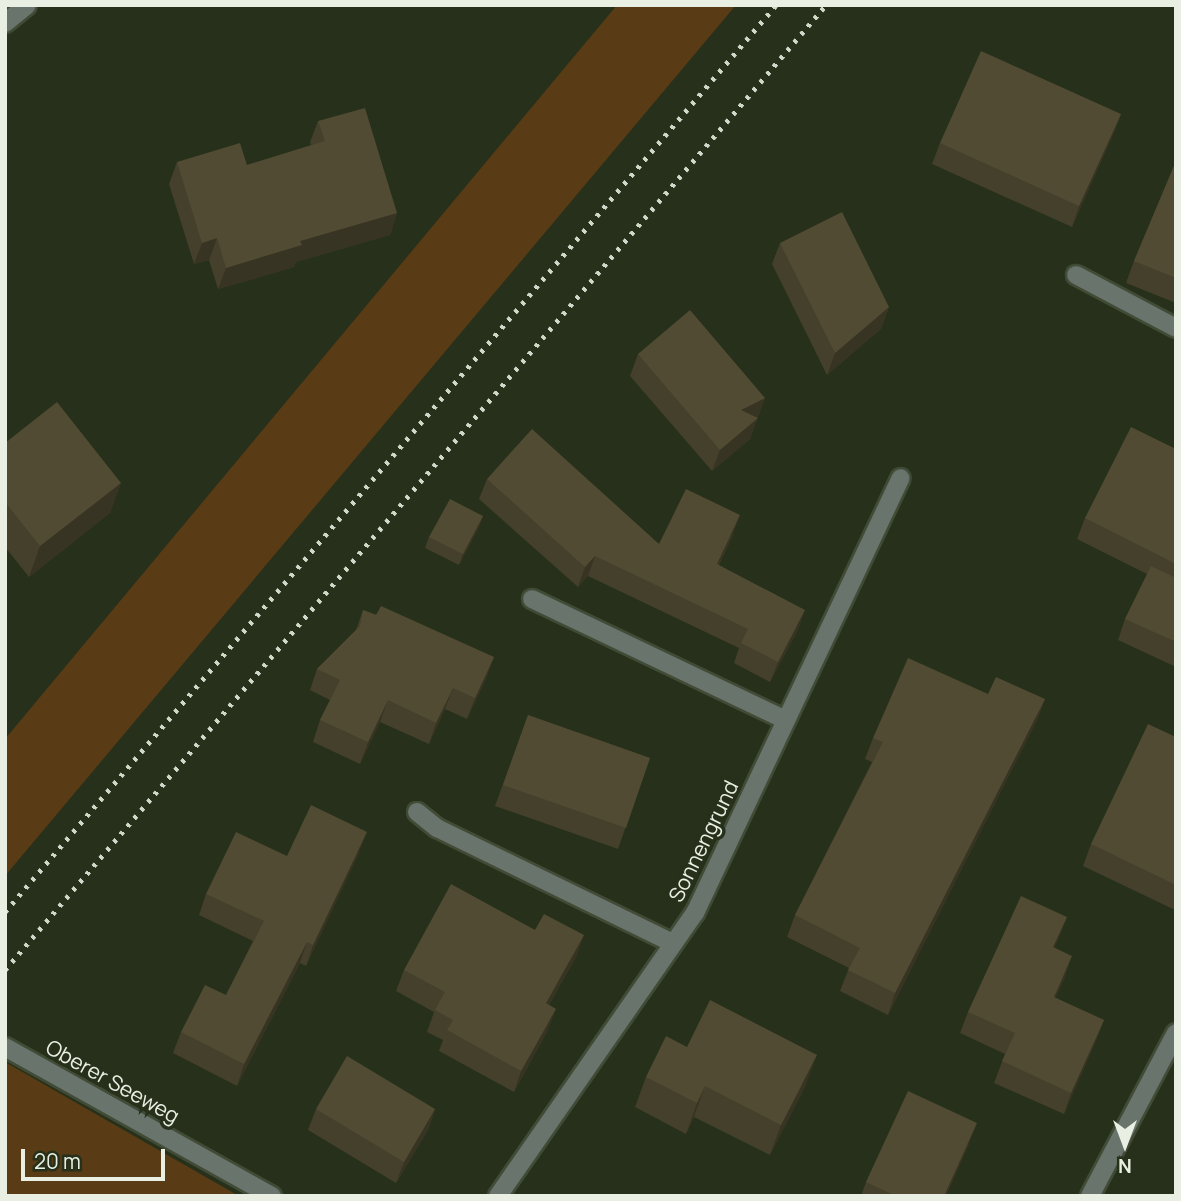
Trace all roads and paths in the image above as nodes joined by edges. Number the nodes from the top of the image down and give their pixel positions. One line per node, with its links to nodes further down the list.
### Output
1 (27, 5): 2 (street)
2 (5, 23)
3 (1076, 275): 4 (street)
4 (1176, 328)
5 (901, 478): 7 (street, Sonnengrund)
6 (532, 599): 7 (street)
7 (786, 720): 9 (street, Sonnengrund)
8 (417, 813): 9 (street)
9 (673, 943): 13 (street, Sonnengrund)
10 (1176, 1033): 14 (street)
11 (5, 1047): 12 (street, Oberer Seeweg)
12 (272, 1196)
13 (498, 1196)
14 (1090, 1196)

